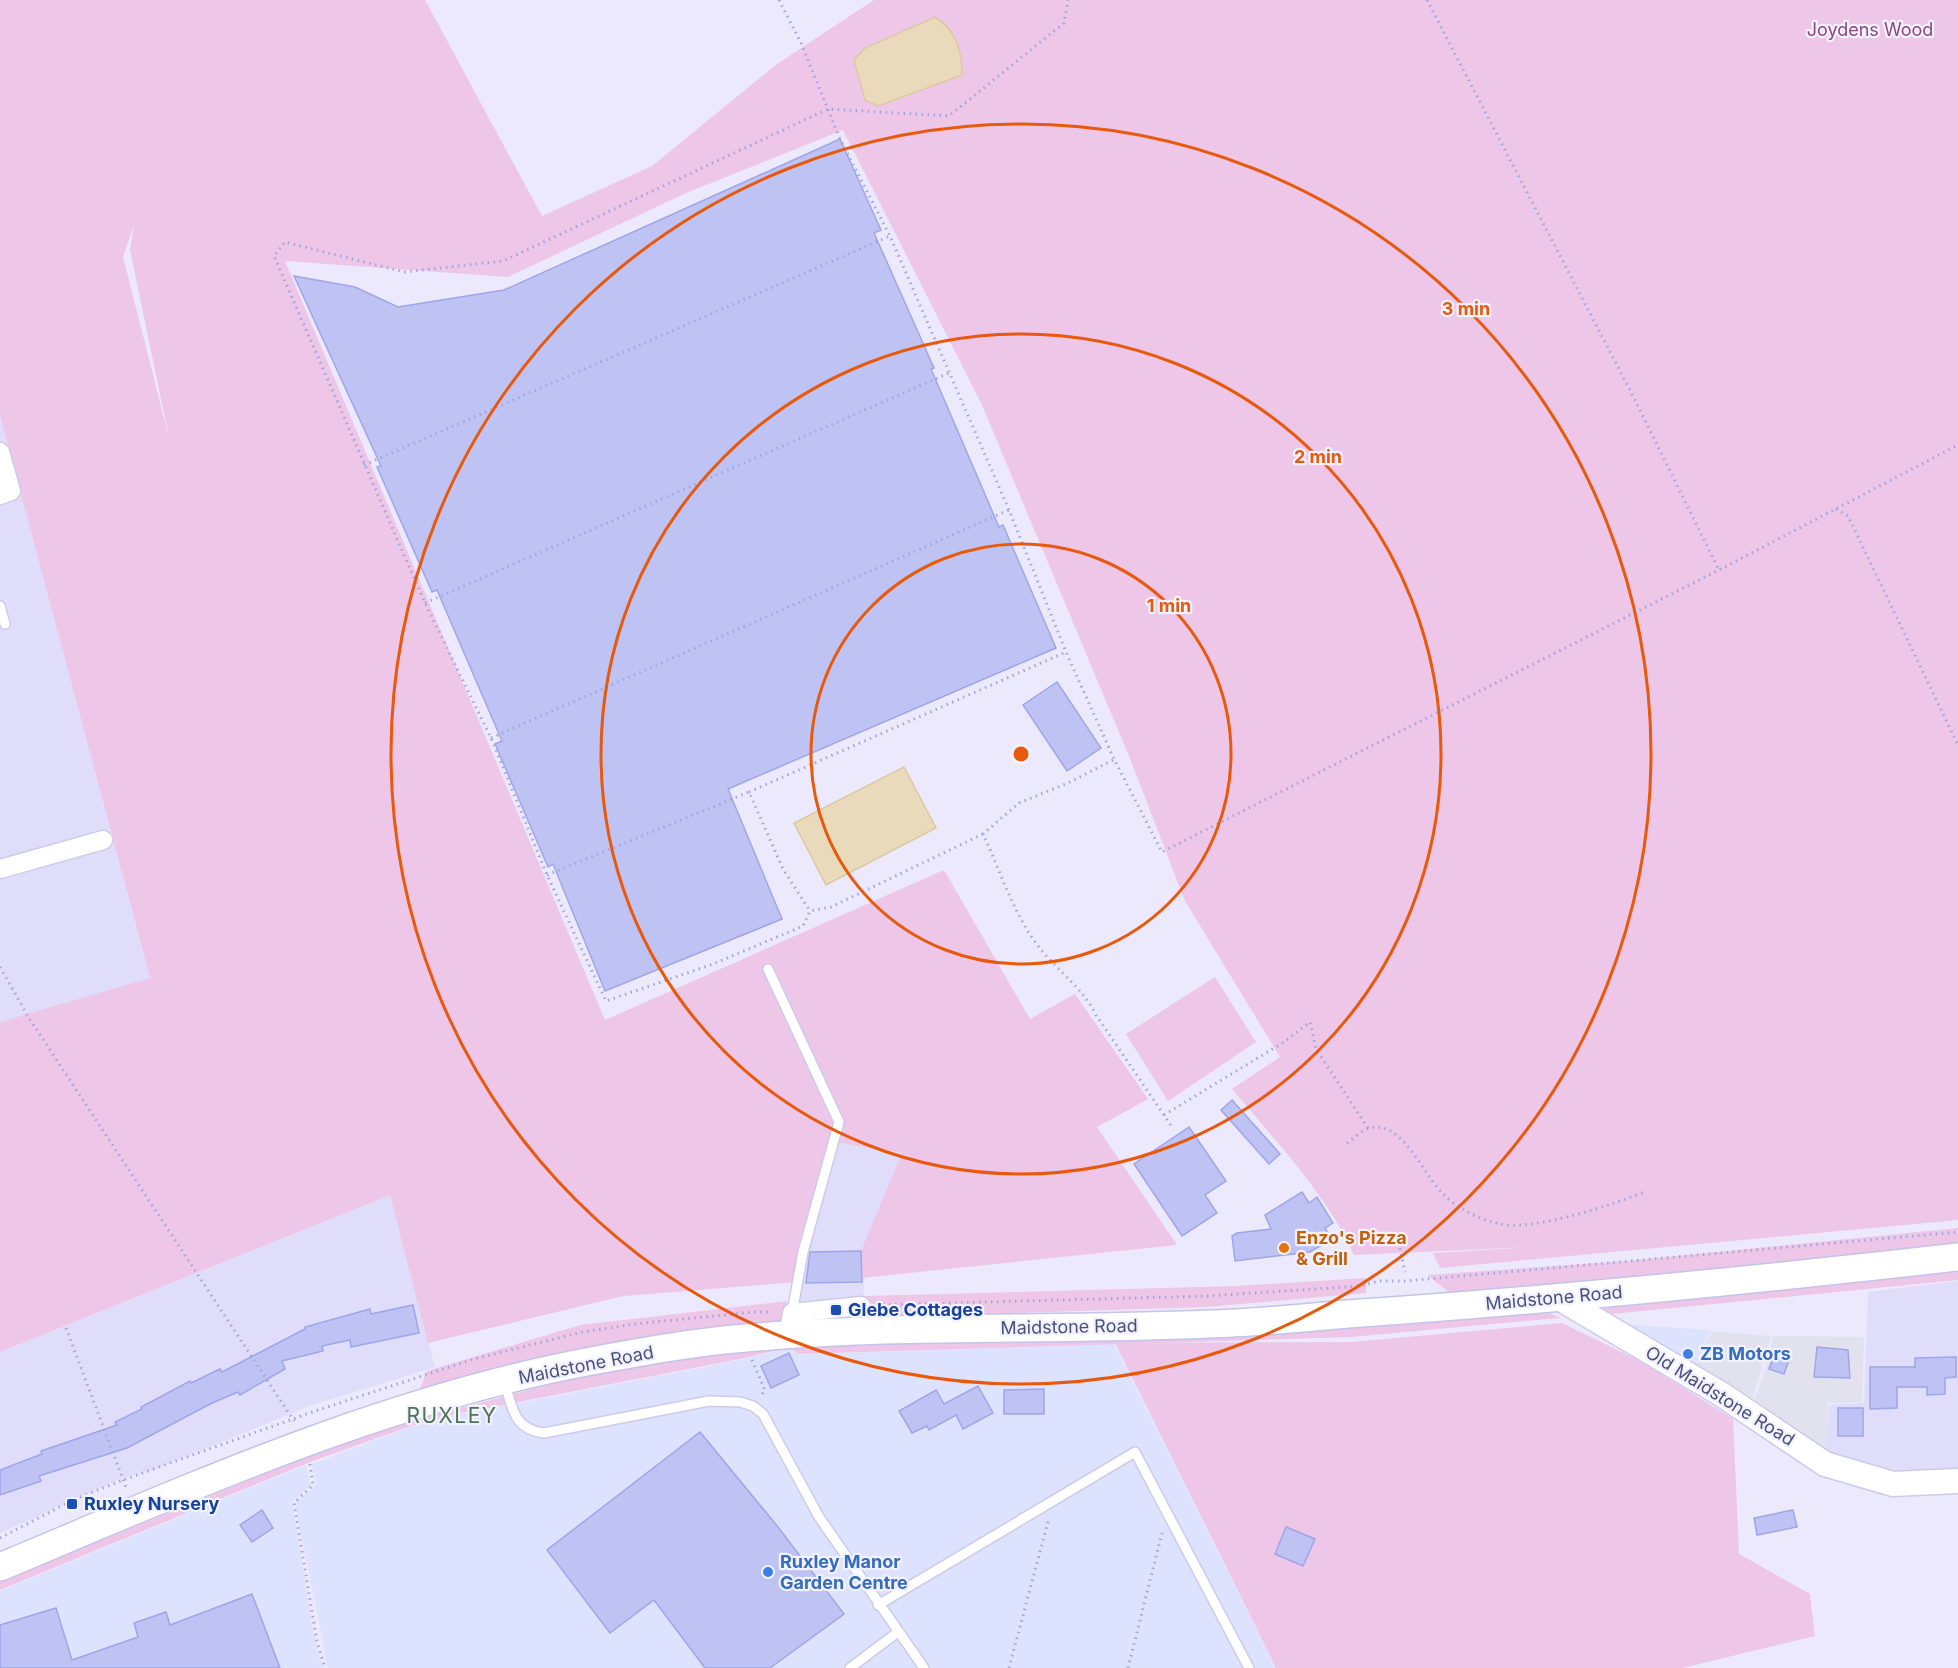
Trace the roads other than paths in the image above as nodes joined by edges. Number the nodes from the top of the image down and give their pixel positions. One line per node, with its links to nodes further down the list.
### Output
1 (0, 452): 2 (street)
2 (6, 493)
3 (0, 606): 4 (lane)
4 (5, 624)
5 (104, 840): 6 (street)
6 (0, 869)
7 (768, 969): 11 (lane)
8 (1958, 1257): 9 (main road, Maidstone Road)
9 (1559, 1298): 11 (main road, Maidstone Road); 13 (street, Old Maidstone Road)
10 (861, 1306): 11 (street)
11 (790, 1324): 12 (main road, Maidstone Road)
12 (505, 1381): 14 (main road, Maidstone Road); 15 (lane)
13 (1958, 1481)
14 (0, 1567)
15 (878, 1605): 16 (lane); 19 (lane)
16 (898, 1632): 17 (lane); 18 (lane)
17 (850, 1668)
18 (924, 1668)
19 (1249, 1668)

